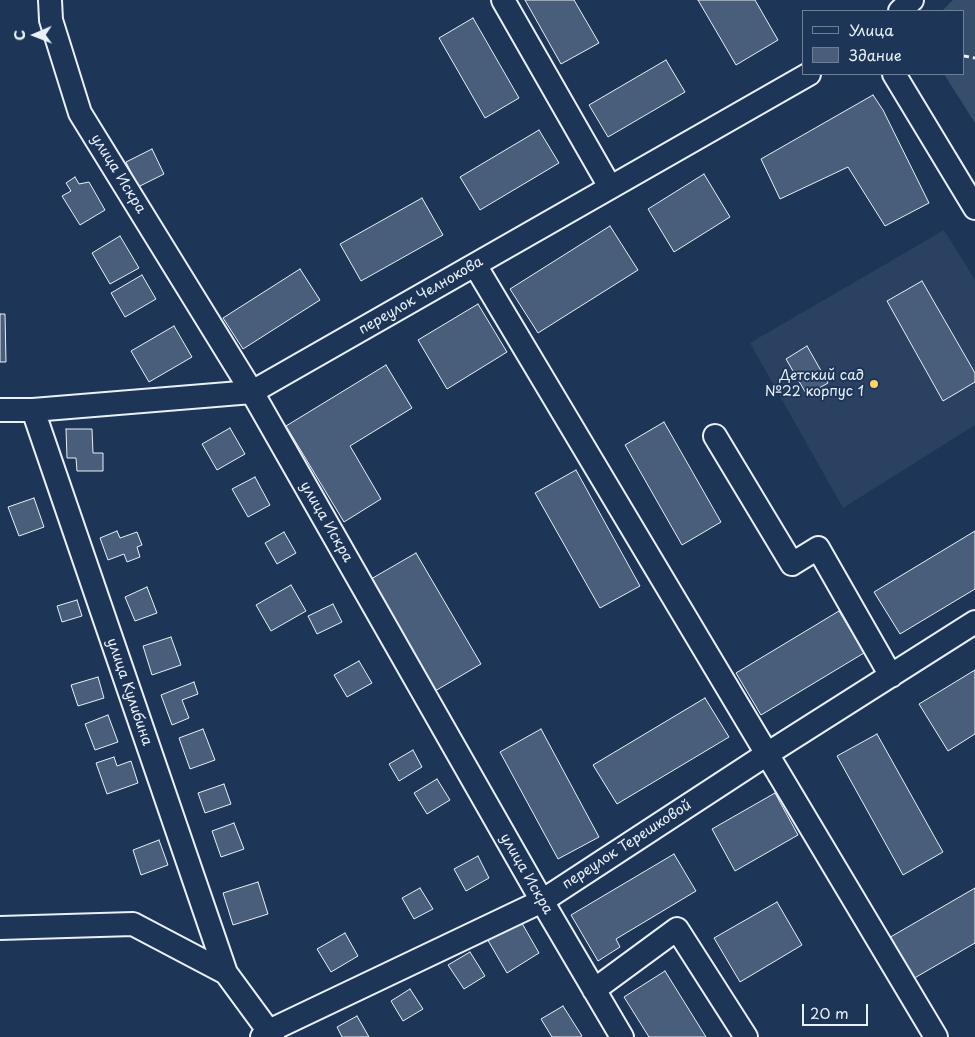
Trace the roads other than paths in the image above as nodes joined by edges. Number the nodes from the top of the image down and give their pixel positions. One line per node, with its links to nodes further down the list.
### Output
1 (50, 0): 10 (street, улица Искра)
2 (503, 0): 7 (street)
3 (912, 0): 4 (street)
4 (901, 10)
5 (807, 75): 7 (street, переулок Челнокова)
6 (895, 75): 8 (street)
7 (610, 187): 9 (street, переулок Челнокова)
8 (975, 208)
9 (475, 265): 10 (street, переулок Челнокова); 16 (street)
10 (252, 392): 12 (street, переулок Челнокова); 17 (street, улица Искра)
11 (0, 410): 12 (street, переулок Челнокова)
12 (33, 410): 19 (street, улица Кулибина)
13 (715, 436): 15 (street)
14 (975, 622): 15 (street, переулок Терешковой)
15 (891, 676): 16 (street, переулок Терешковой)
16 (767, 754): 17 (street, переулок Терешковой); 24 (street)
17 (542, 901): 20 (street, улица Искра); 21 (street, переулок Терешковой)
18 (0, 928): 19 (street)
19 (226, 974): 21 (street)
20 (594, 990): 22 (street, улица Искра); 23 (street)
21 (268, 1035)
22 (622, 1037)
23 (746, 1037)
24 (936, 1037)

